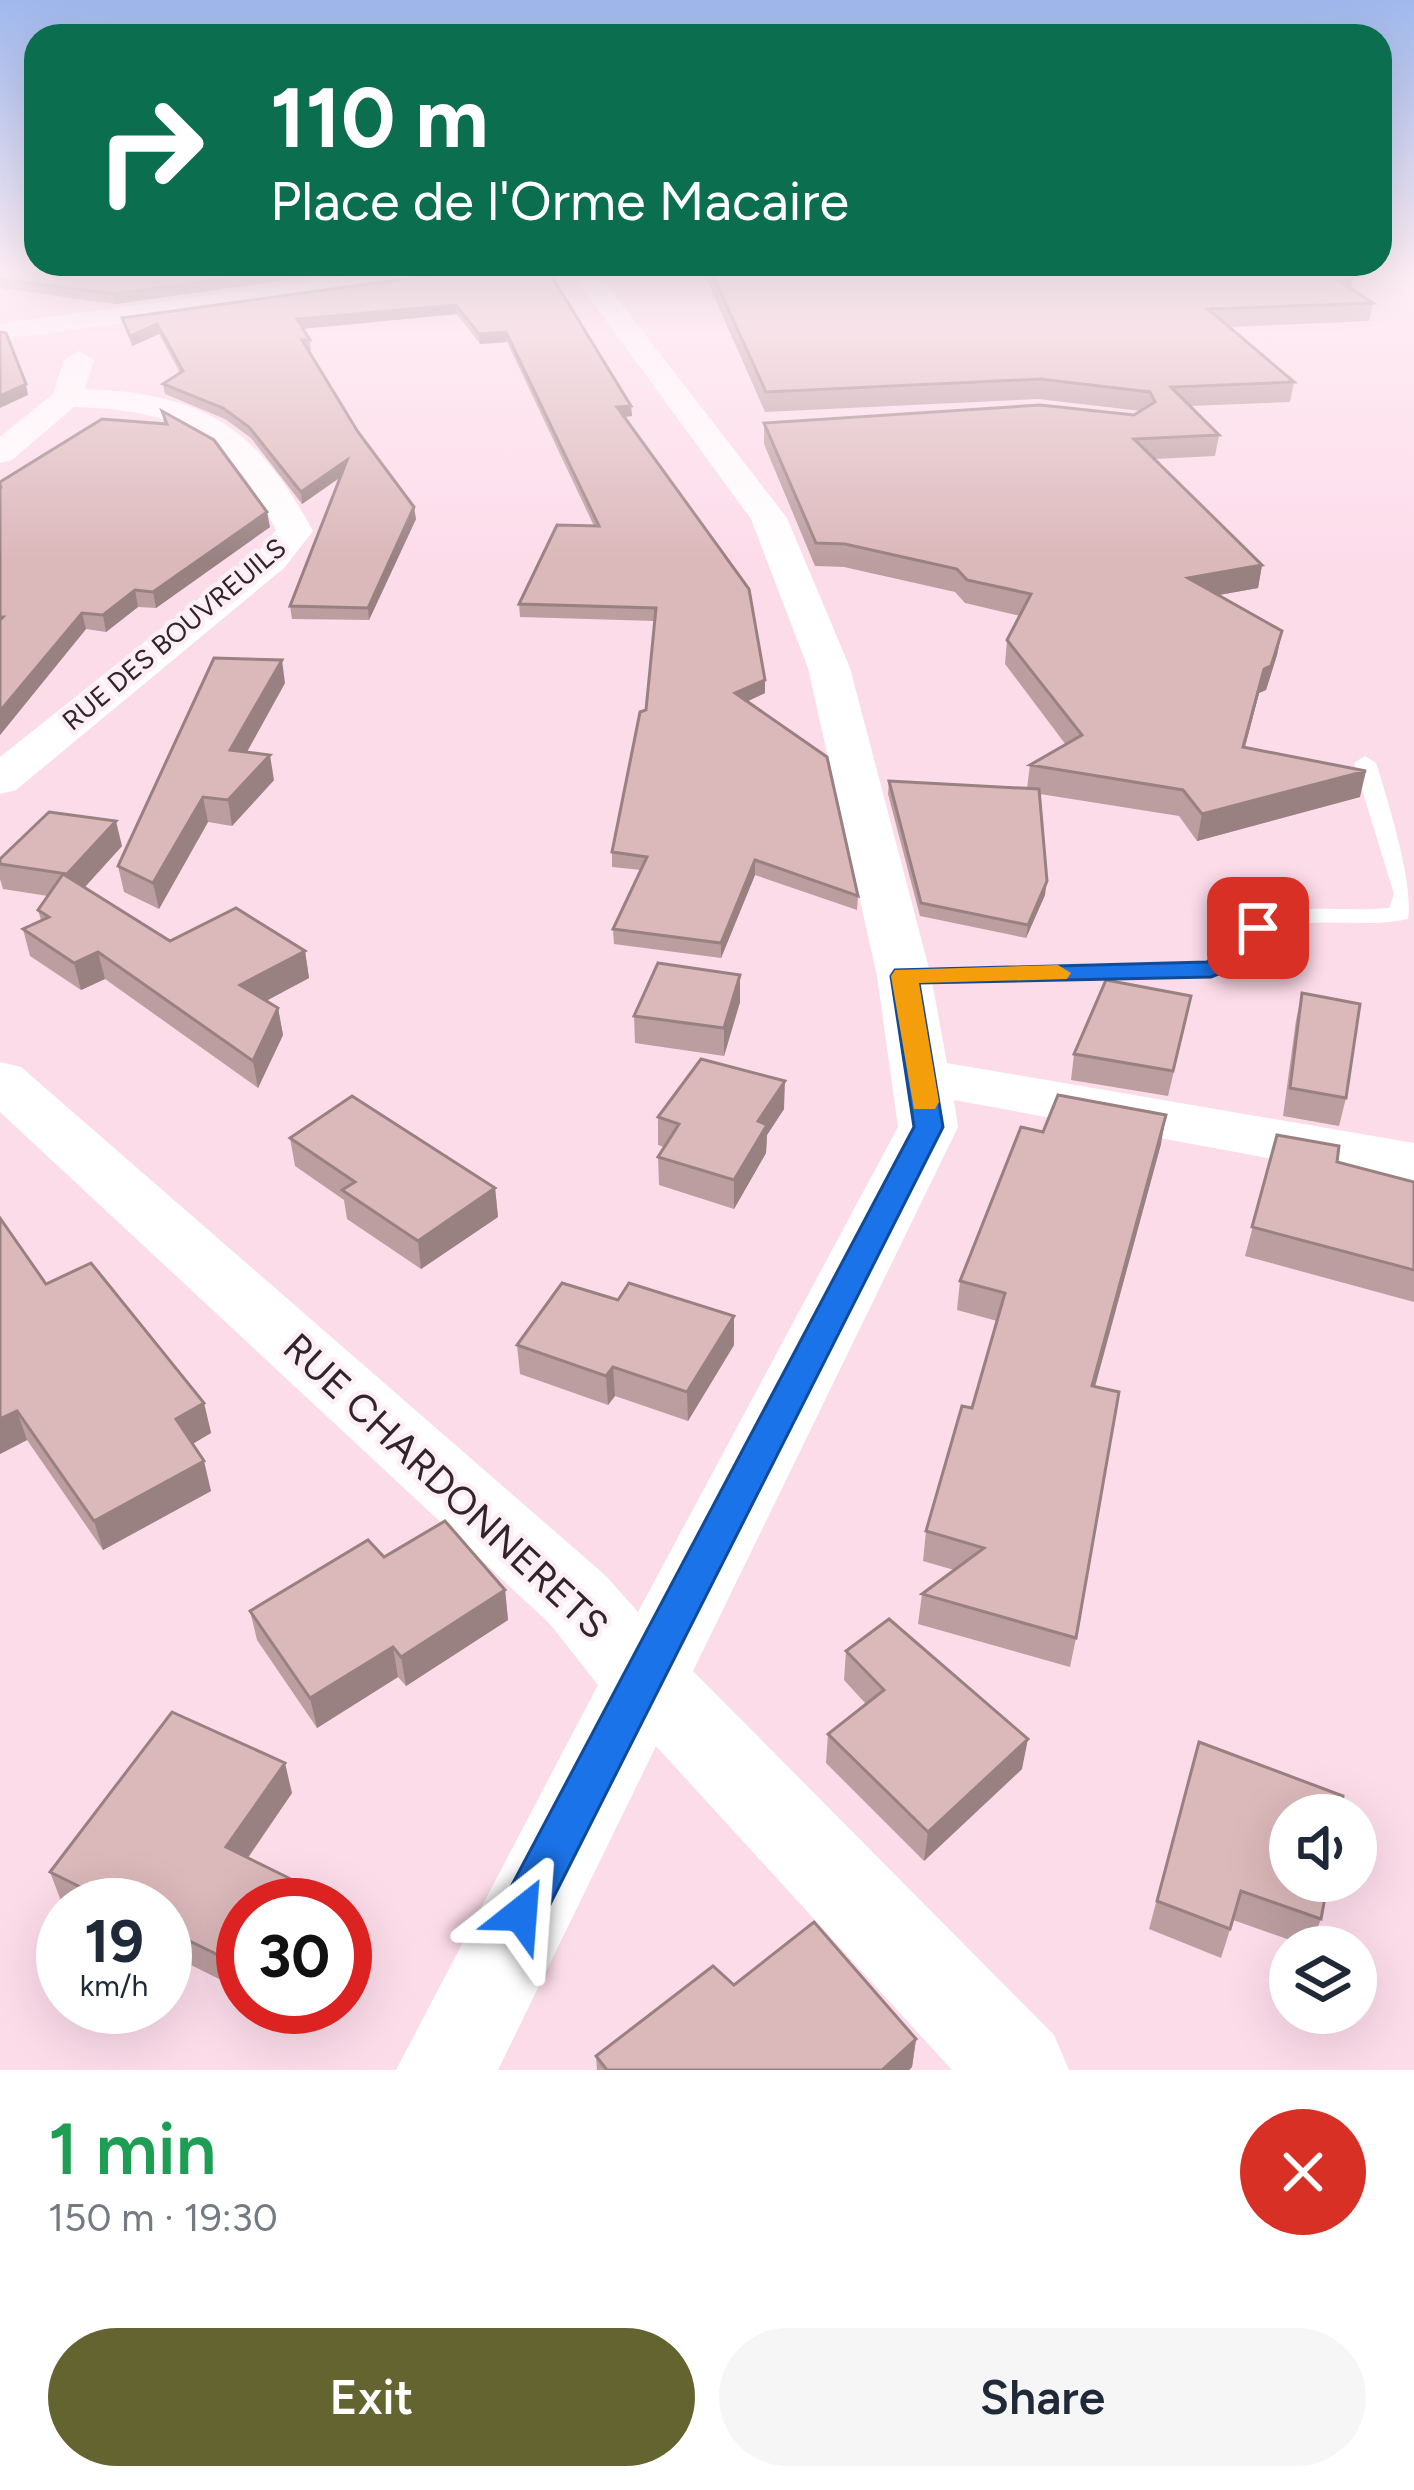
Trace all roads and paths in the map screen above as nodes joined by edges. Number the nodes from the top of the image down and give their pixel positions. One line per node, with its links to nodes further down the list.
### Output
1 (76, 368): 3 (street)
2 (670, 368): 7 (street)
3 (67, 398): 4 (street); 6 (street, RUE DES BOUVREUILS)
4 (0, 453)
5 (1365, 763): 7 (lane)
6 (0, 780)
7 (904, 976): 9 (street)
8 (0, 1079): 11 (street, RUE CHARDONNERETS)
9 (921, 1079): 10 (street); 11 (street)
10 (1414, 1164)
11 (644, 1679): 12 (street); 13 (street, RUE CHARDONNERETS)
12 (446, 2070)
13 (1019, 2070)

